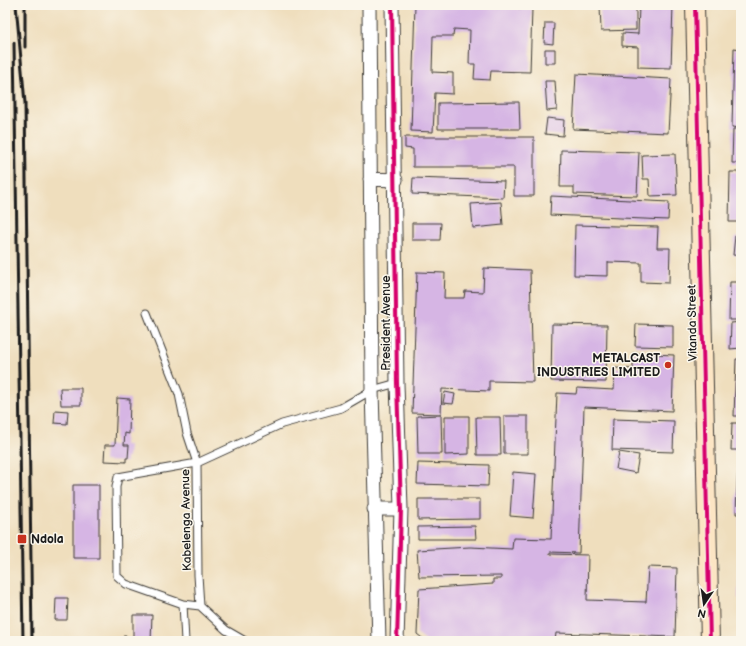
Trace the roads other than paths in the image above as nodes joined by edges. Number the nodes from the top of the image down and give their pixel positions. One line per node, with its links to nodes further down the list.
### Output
1 (370, 5): 4 (street, President Avenue)
2 (392, 5): 5 (street, President Avenue)
3 (695, 5): 18 (street, Vitanda Street)
4 (370, 179): 5 (street); 8 (street, President Avenue)
5 (396, 180): 7 (street, President Avenue)
6 (147, 313): 9 (lane, Kabelenga Avenue)
7 (397, 383): 8 (lane); 11 (street, President Avenue)
8 (372, 390): 9 (lane); 10 (street, President Avenue)
9 (197, 463): 12 (lane); 13 (lane, Kabelenga Avenue)
10 (374, 509): 11 (street); 16 (street, President Avenue)
11 (401, 509): 17 (street, President Avenue)
12 (183, 604): 13 (lane); 14 (lane)
13 (200, 606): 15 (lane)
14 (185, 641)
15 (245, 641)
16 (378, 641)
17 (397, 641)
18 (710, 641)

